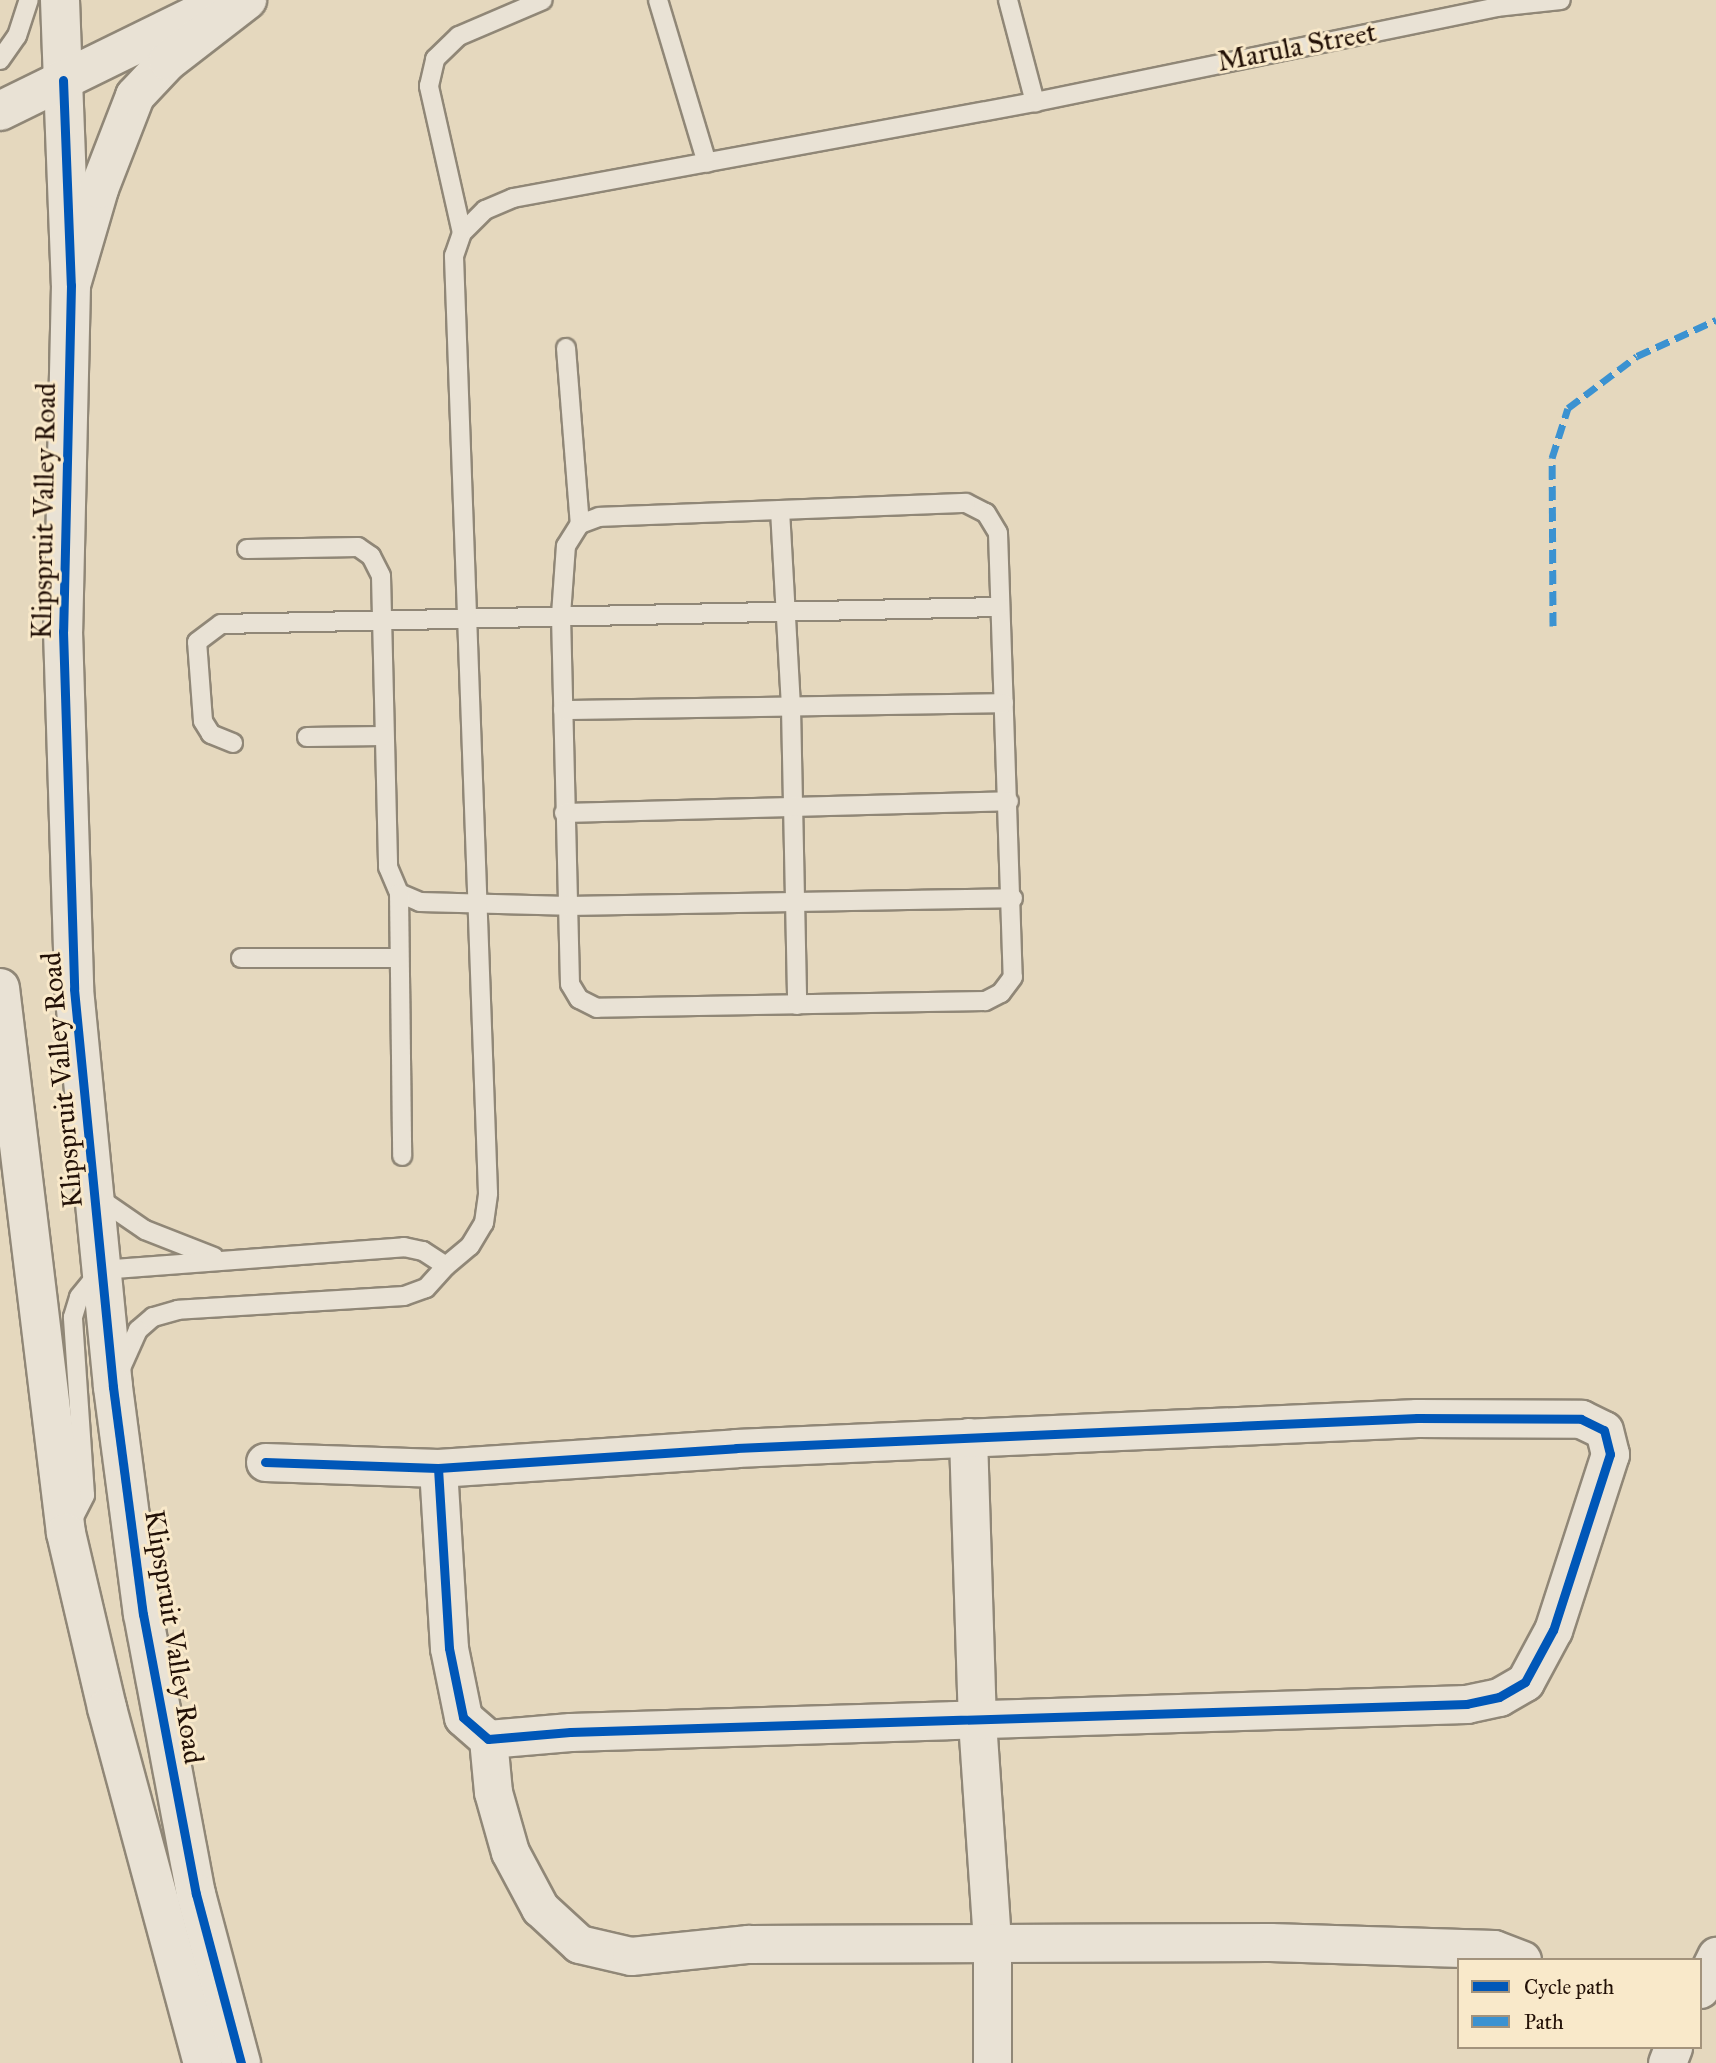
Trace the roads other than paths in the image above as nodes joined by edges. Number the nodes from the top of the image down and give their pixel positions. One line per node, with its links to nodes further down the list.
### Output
1 (29, 0): 9 (lane)
2 (60, 0): 10 (street, Klipspruit Valley Road)
3 (228, 0): 10 (street)
4 (247, 0): 15 (street)
5 (543, 0): 14 (lane)
6 (658, 0): 13 (lane)
7 (1008, 0): 11 (lane)
8 (1561, 0): 11 (lane, Marula Street)
9 (0, 60)
10 (63, 80): 12 (street); 15 (street, Klipspruit Valley Road)
11 (1035, 102): 13 (lane, Marula Street)
12 (0, 111)
13 (706, 163): 14 (lane, Marula Street)
14 (461, 233): 23 (lane)
15 (71, 285): 44 (street, Klipspruit Valley Road)
16 (566, 348): 18 (lane)
17 (780, 510): 18 (lane); 20 (lane); 21 (lane)
18 (580, 524): 22 (lane)
19 (247, 549): 24 (lane)
20 (1000, 607): 21 (lane); 25 (lane)
21 (785, 610): 22 (lane); 26 (lane)
22 (562, 615): 23 (lane); 27 (lane)
23 (469, 617): 24 (lane); 37 (lane)
24 (382, 618): 28 (lane); 30 (lane)
25 (1004, 703): 26 (lane); 31 (lane)
26 (791, 708): 27 (lane); 32 (lane)
27 (563, 710): 33 (lane)
28 (383, 736): 29 (lane); 34 (lane)
29 (307, 737)
30 (233, 743)
31 (1009, 802): 32 (lane); 35 (lane)
32 (794, 807): 33 (lane); 36 (lane)
33 (564, 813): 38 (lane)
34 (399, 893): 37 (lane); 40 (lane)
35 (1013, 898): 36 (lane); 42 (lane)
36 (796, 902): 38 (lane); 42 (lane)
37 (475, 903): 38 (lane); 46 (lane)
38 (568, 906): 42 (lane)
39 (241, 958): 40 (lane)
40 (398, 958): 43 (lane)
41 (0, 988): 52 (street, Klipspruit Valley Road)
42 (797, 1004)
43 (402, 1156)
44 (94, 1195): 45 (lane); 47 (street, Klipspruit Valley Road)
45 (222, 1260): 46 (lane); 47 (lane)
46 (446, 1266): 48 (lane)
47 (101, 1270): 48 (street, Klipspruit Valley Road); 52 (lane)
48 (113, 1387): 60 (street, Klipspruit Valley Road)
49 (968, 1437): 51 (street); 53 (street); 53 (street)
50 (265, 1462): 51 (street)
51 (438, 1468): 54 (street)
52 (66, 1533): 59 (street, Klipspruit Valley Road)
53 (977, 1721): 54 (street); 55 (street)
54 (488, 1739): 55 (street)
55 (992, 1942): 57 (street); 61 (street)
56 (1716, 1956): 58 (street)
57 (1517, 1958)
58 (1702, 1985)
59 (203, 2063)
60 (241, 2063)
61 (992, 2063)

